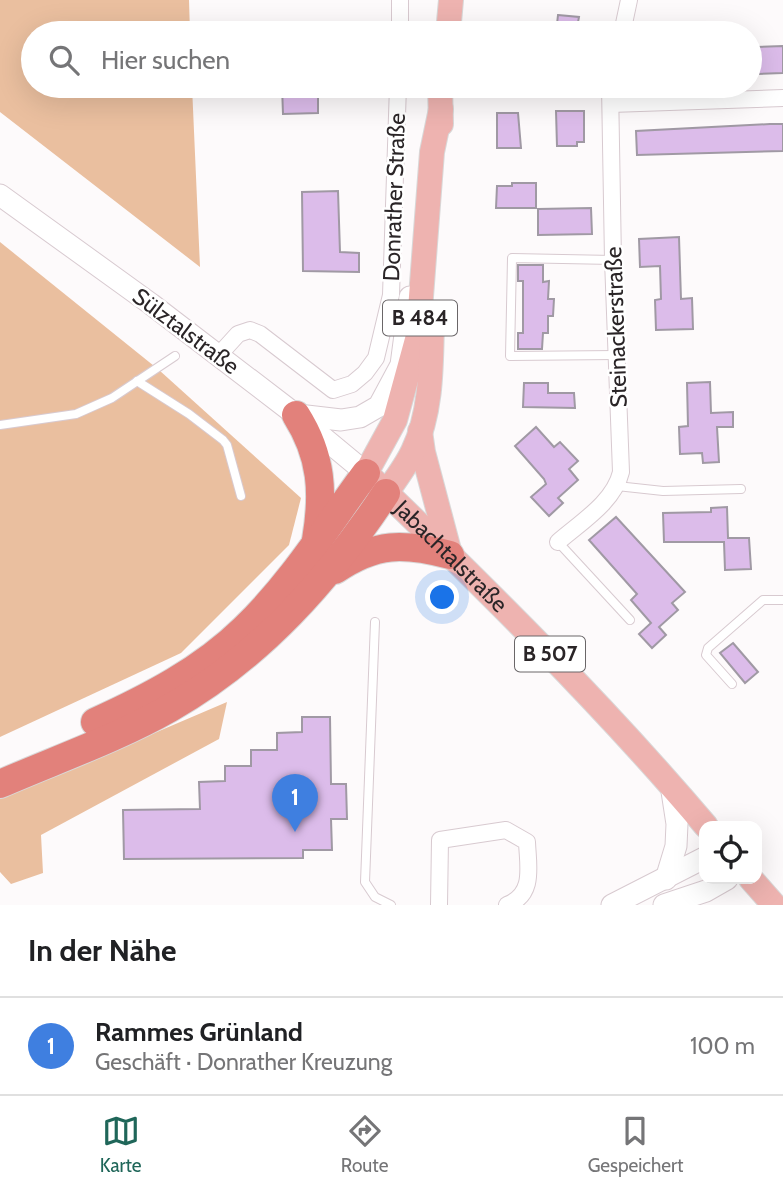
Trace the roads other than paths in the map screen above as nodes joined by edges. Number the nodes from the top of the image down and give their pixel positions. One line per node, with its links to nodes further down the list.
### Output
1 (400, 0): 4 (street)
2 (451, 0): 5 (main road)
3 (629, 0): 6 (street)
4 (400, 21)
5 (449, 21)
6 (625, 21)
7 (398, 98): 18 (street, Donrather Straße)
8 (441, 98): 13 (main road, B 484)
9 (441, 98): 22 (main road, B 484)
10 (611, 98): 12 (street, Steinackerstraße)
11 (783, 98): 12 (street)
12 (611, 104): 15 (street, Steinackerstraße)
13 (432, 152): 20 (main road); 23 (main road, B 484)
14 (0, 195): 18 (main road, Sülztalstraße)
15 (613, 260): 16 (street, Steinackerstraße); 16 (lane)
16 (615, 355): 24 (street, Steinackerstraße)
17 (175, 356): 19 (lane)
18 (218, 356): 20 (main road, Sülztalstraße)
19 (137, 381): 21 (lane); 27 (lane)
20 (296, 415): 23 (main road, Sülztalstraße); 29 (highway)
21 (0, 425)
22 (420, 431): 26 (main road, B 484); 30 (main road)
23 (366, 473): 26 (main road, Jabachtalstraße / B 507); 29 (highway)
24 (617, 486): 25 (lane); 28 (street)
25 (741, 489)
26 (386, 493): 30 (main road, Jabachtalstraße / B 507); 31 (highway)
27 (241, 496)
28 (558, 542): 33 (lane)
29 (316, 543): 36 (highway)
30 (450, 555): 31 (highway); 38 (main road, Jabachtalstraße / B 507)
31 (327, 575): 37 (highway)
32 (783, 600): 35 (lane)
33 (630, 620)
34 (375, 622): 44 (lane)
35 (732, 684)
36 (0, 764)
37 (0, 784)
38 (671, 785): 39 (main road, Jabachtalstraße); 41 (main road)
39 (702, 821)
40 (699, 861): 41 (main road)
41 (666, 879): 47 (main road)
42 (718, 884): 48 (main road)
43 (755, 884): 49 (main road)
44 (391, 905)
45 (439, 905): 46 (street)
46 (507, 905)
47 (612, 905)
48 (664, 905)
49 (774, 905)

